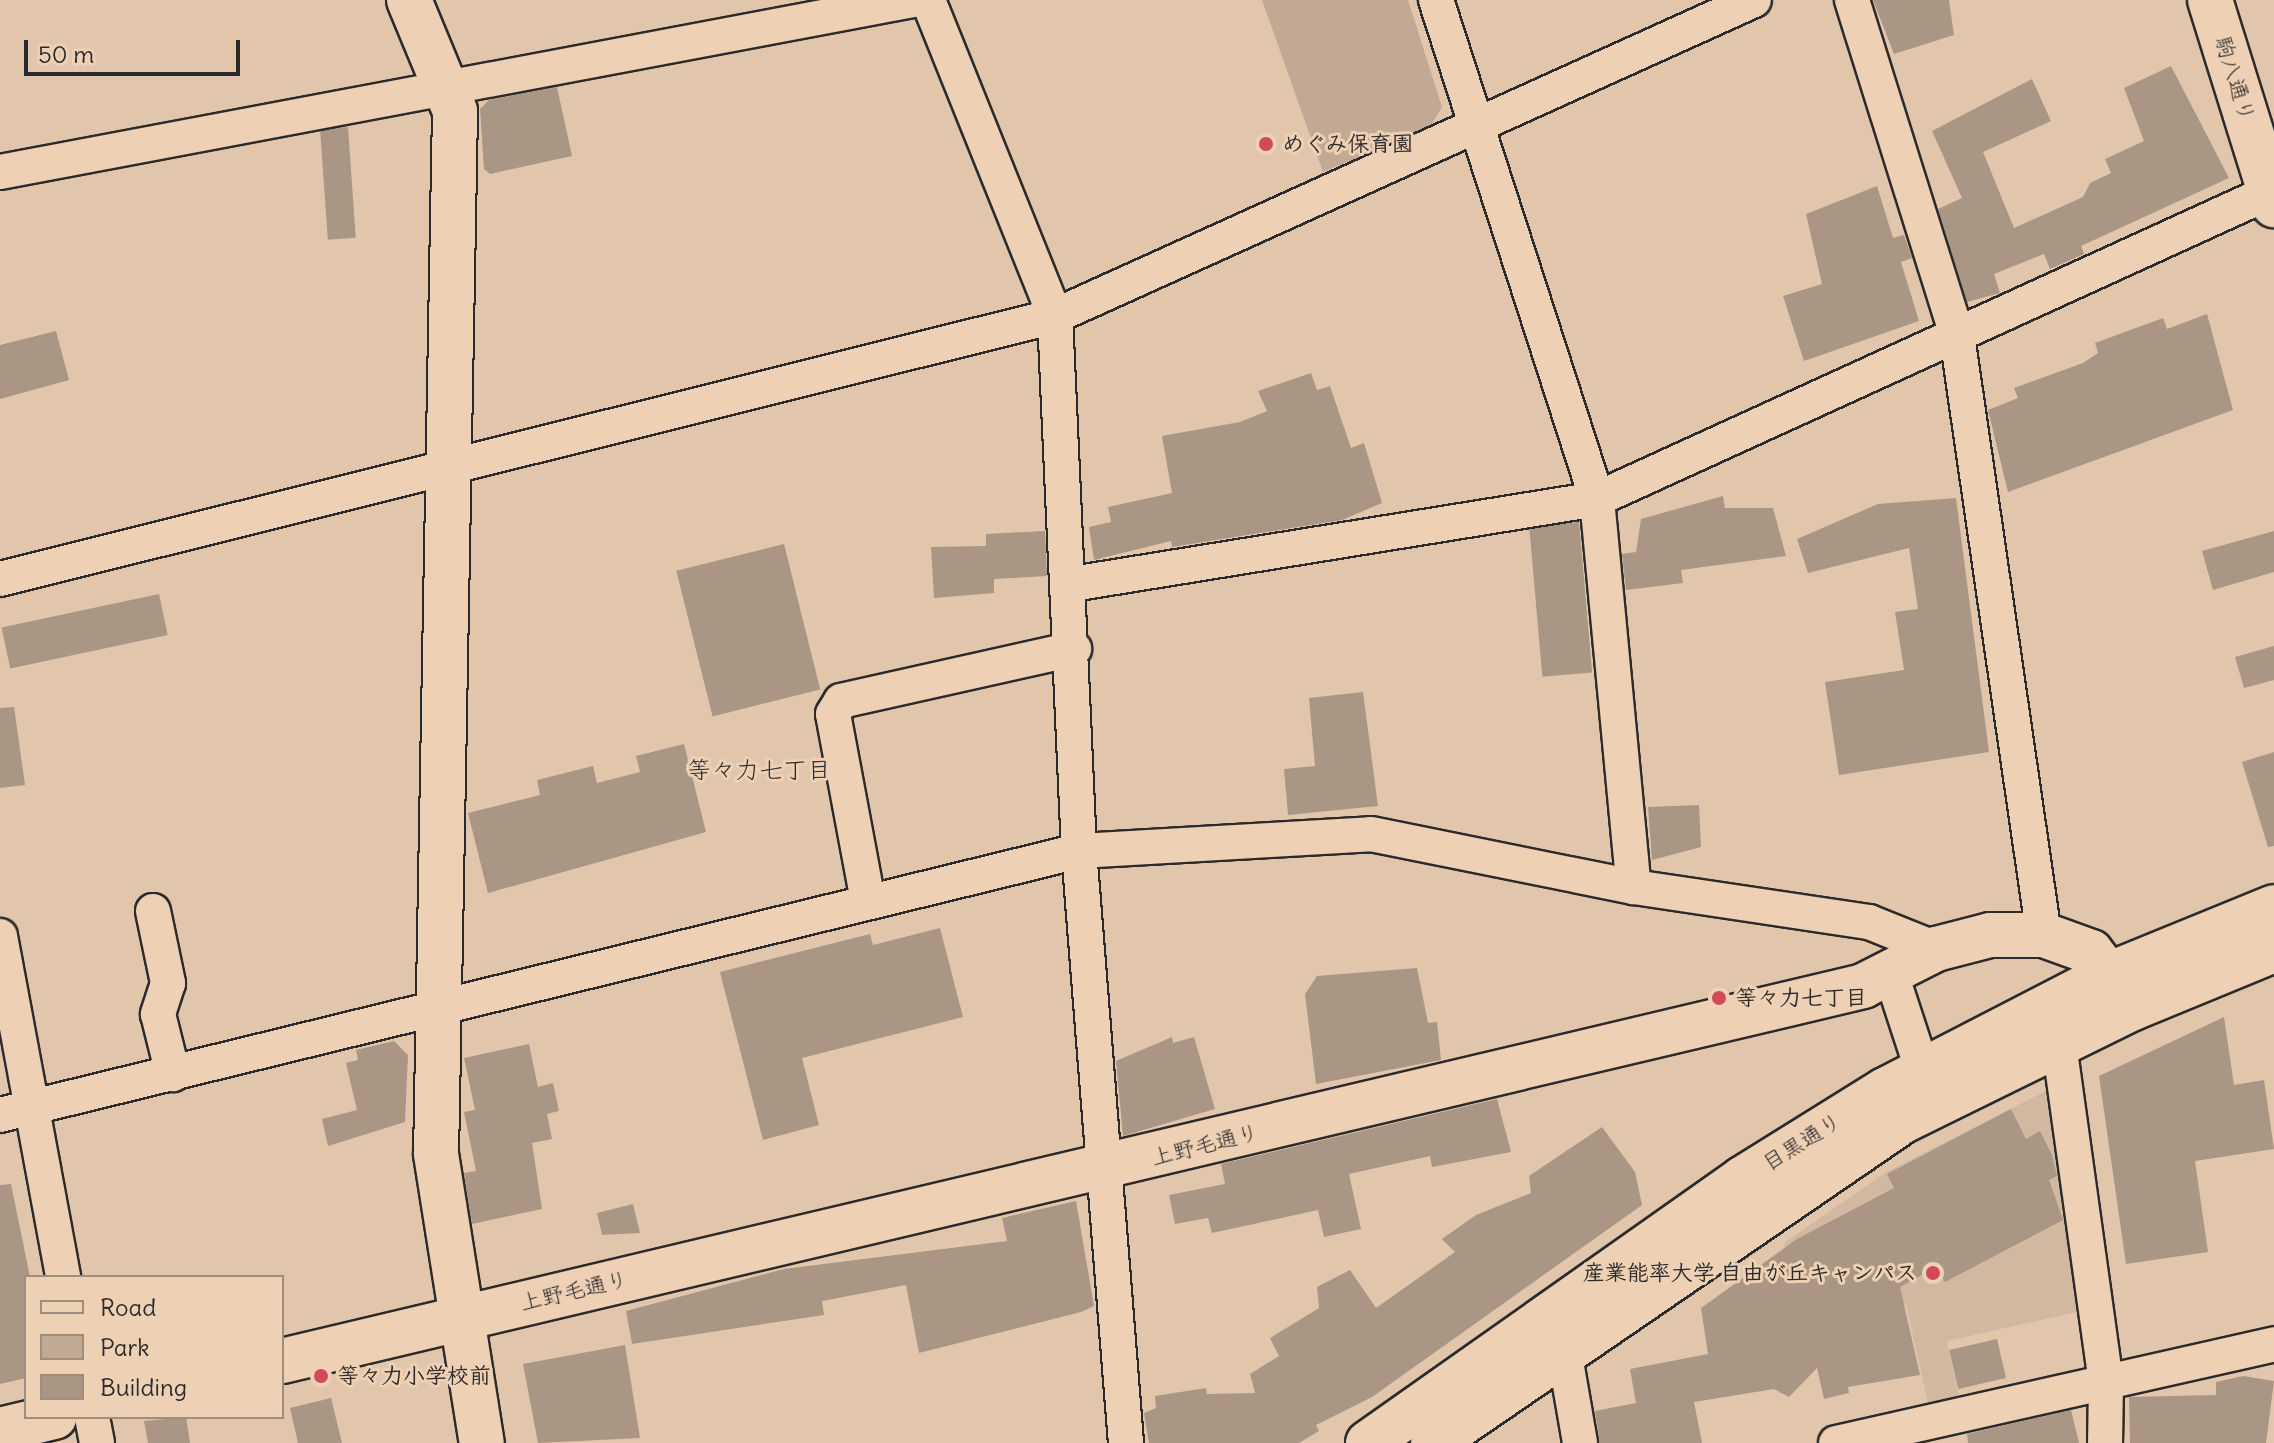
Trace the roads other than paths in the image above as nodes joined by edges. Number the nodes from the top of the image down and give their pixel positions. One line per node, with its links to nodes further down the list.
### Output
1 (409, 0): 8 (street)
2 (913, 0): 8 (street)
3 (928, 0): 12 (street)
4 (1436, 0): 9 (street)
5 (1754, 0): 9 (street)
6 (1852, 0): 13 (street)
7 (2210, 0): 11 (street, 駒八通り)
8 (453, 92): 10 (street); 14 (street)
9 (1477, 128): 12 (street); 15 (street)
10 (0, 172)
11 (2273, 195): 13 (street)
12 (1055, 316): 14 (street); 17 (street)
13 (1957, 336): 15 (street); 24 (street)
14 (452, 466): 16 (street); 30 (street)
15 (1597, 499): 17 (street); 20 (street)
16 (0, 579)
17 (1072, 584): 18 (street)
18 (1074, 649): 19 (street); 21 (street)
19 (1079, 851): 20 (street); 21 (street); 35 (street)
20 (1634, 887): 26 (street)
21 (868, 901): 30 (street)
22 (2274, 907): 29 (street, 目黒通り)
23 (153, 911): 33 (street)
24 (2044, 935): 26 (street, 上野毛通り); 29 (street, 上野毛通り)
25 (0, 936): 34 (street)
26 (1936, 949): 28 (street, 上野毛通り)
27 (2274, 950): 29 (street, 目黒通り)
28 (1891, 974): 32 (street); 35 (street, 上野毛通り)
29 (2122, 991): 31 (street, 目黒通り); 32 (street, 目黒通り)
30 (439, 1006): 33 (street); 37 (street)
31 (2059, 1044): 39 (street, 目黒通り); 41 (street)
32 (1922, 1069): 48 (street, 目黒通り)
33 (173, 1074): 34 (street)
34 (14, 1112): 36 (street)
35 (1104, 1169): 37 (street, 上野毛通り); 47 (street)
36 (62, 1275)
37 (459, 1319): 40 (street, 上野毛通り); 46 (street)
38 (2274, 1344): 41 (street)
39 (1564, 1350): 49 (street, 目黒通り); 50 (street)
40 (284, 1361)
41 (2106, 1382): 51 (street); 52 (street)
42 (46, 1419): 44 (street)
43 (92, 1419): 45 (street)
44 (0, 1430)
45 (97, 1443)
46 (482, 1443)
47 (1126, 1443)
48 (1368, 1443)
49 (1433, 1443)
50 (1580, 1443)
51 (1836, 1443)
52 (2105, 1443)

